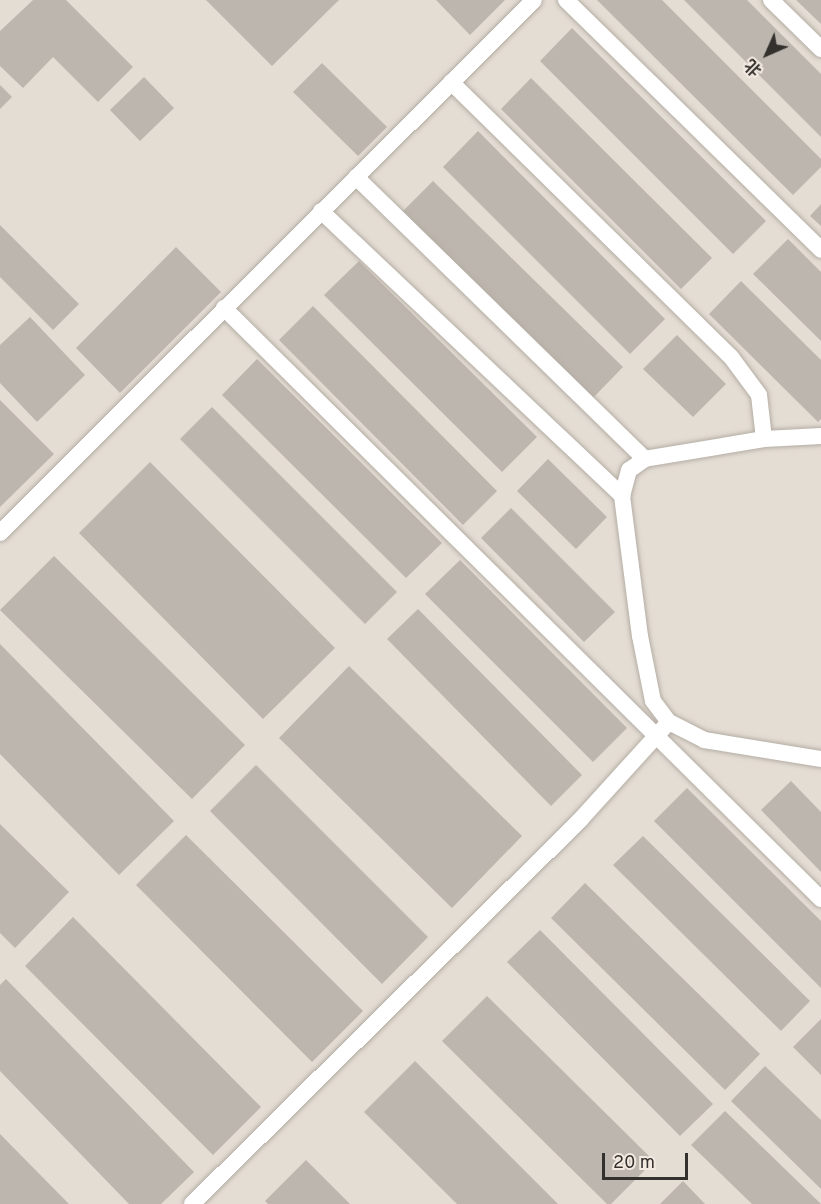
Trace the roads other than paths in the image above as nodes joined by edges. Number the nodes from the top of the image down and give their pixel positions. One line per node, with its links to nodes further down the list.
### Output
1 (534, 0): 5 (lane)
2 (566, 0): 8 (lane)
3 (771, 0): 4 (lane)
4 (821, 49)
5 (452, 82): 6 (lane); 11 (lane)
6 (356, 177): 7 (lane); 12 (lane)
7 (321, 211): 9 (lane); 13 (lane)
8 (821, 250)
9 (224, 308): 14 (lane); 16 (lane)
10 (821, 436): 11 (lane)
11 (764, 439): 12 (lane)
12 (645, 459): 13 (lane)
13 (622, 496): 15 (lane)
14 (0, 533)
15 (669, 722): 16 (lane); 17 (lane)
16 (656, 736): 18 (lane); 19 (lane)
17 (821, 759)
18 (821, 899)
19 (192, 1204)

